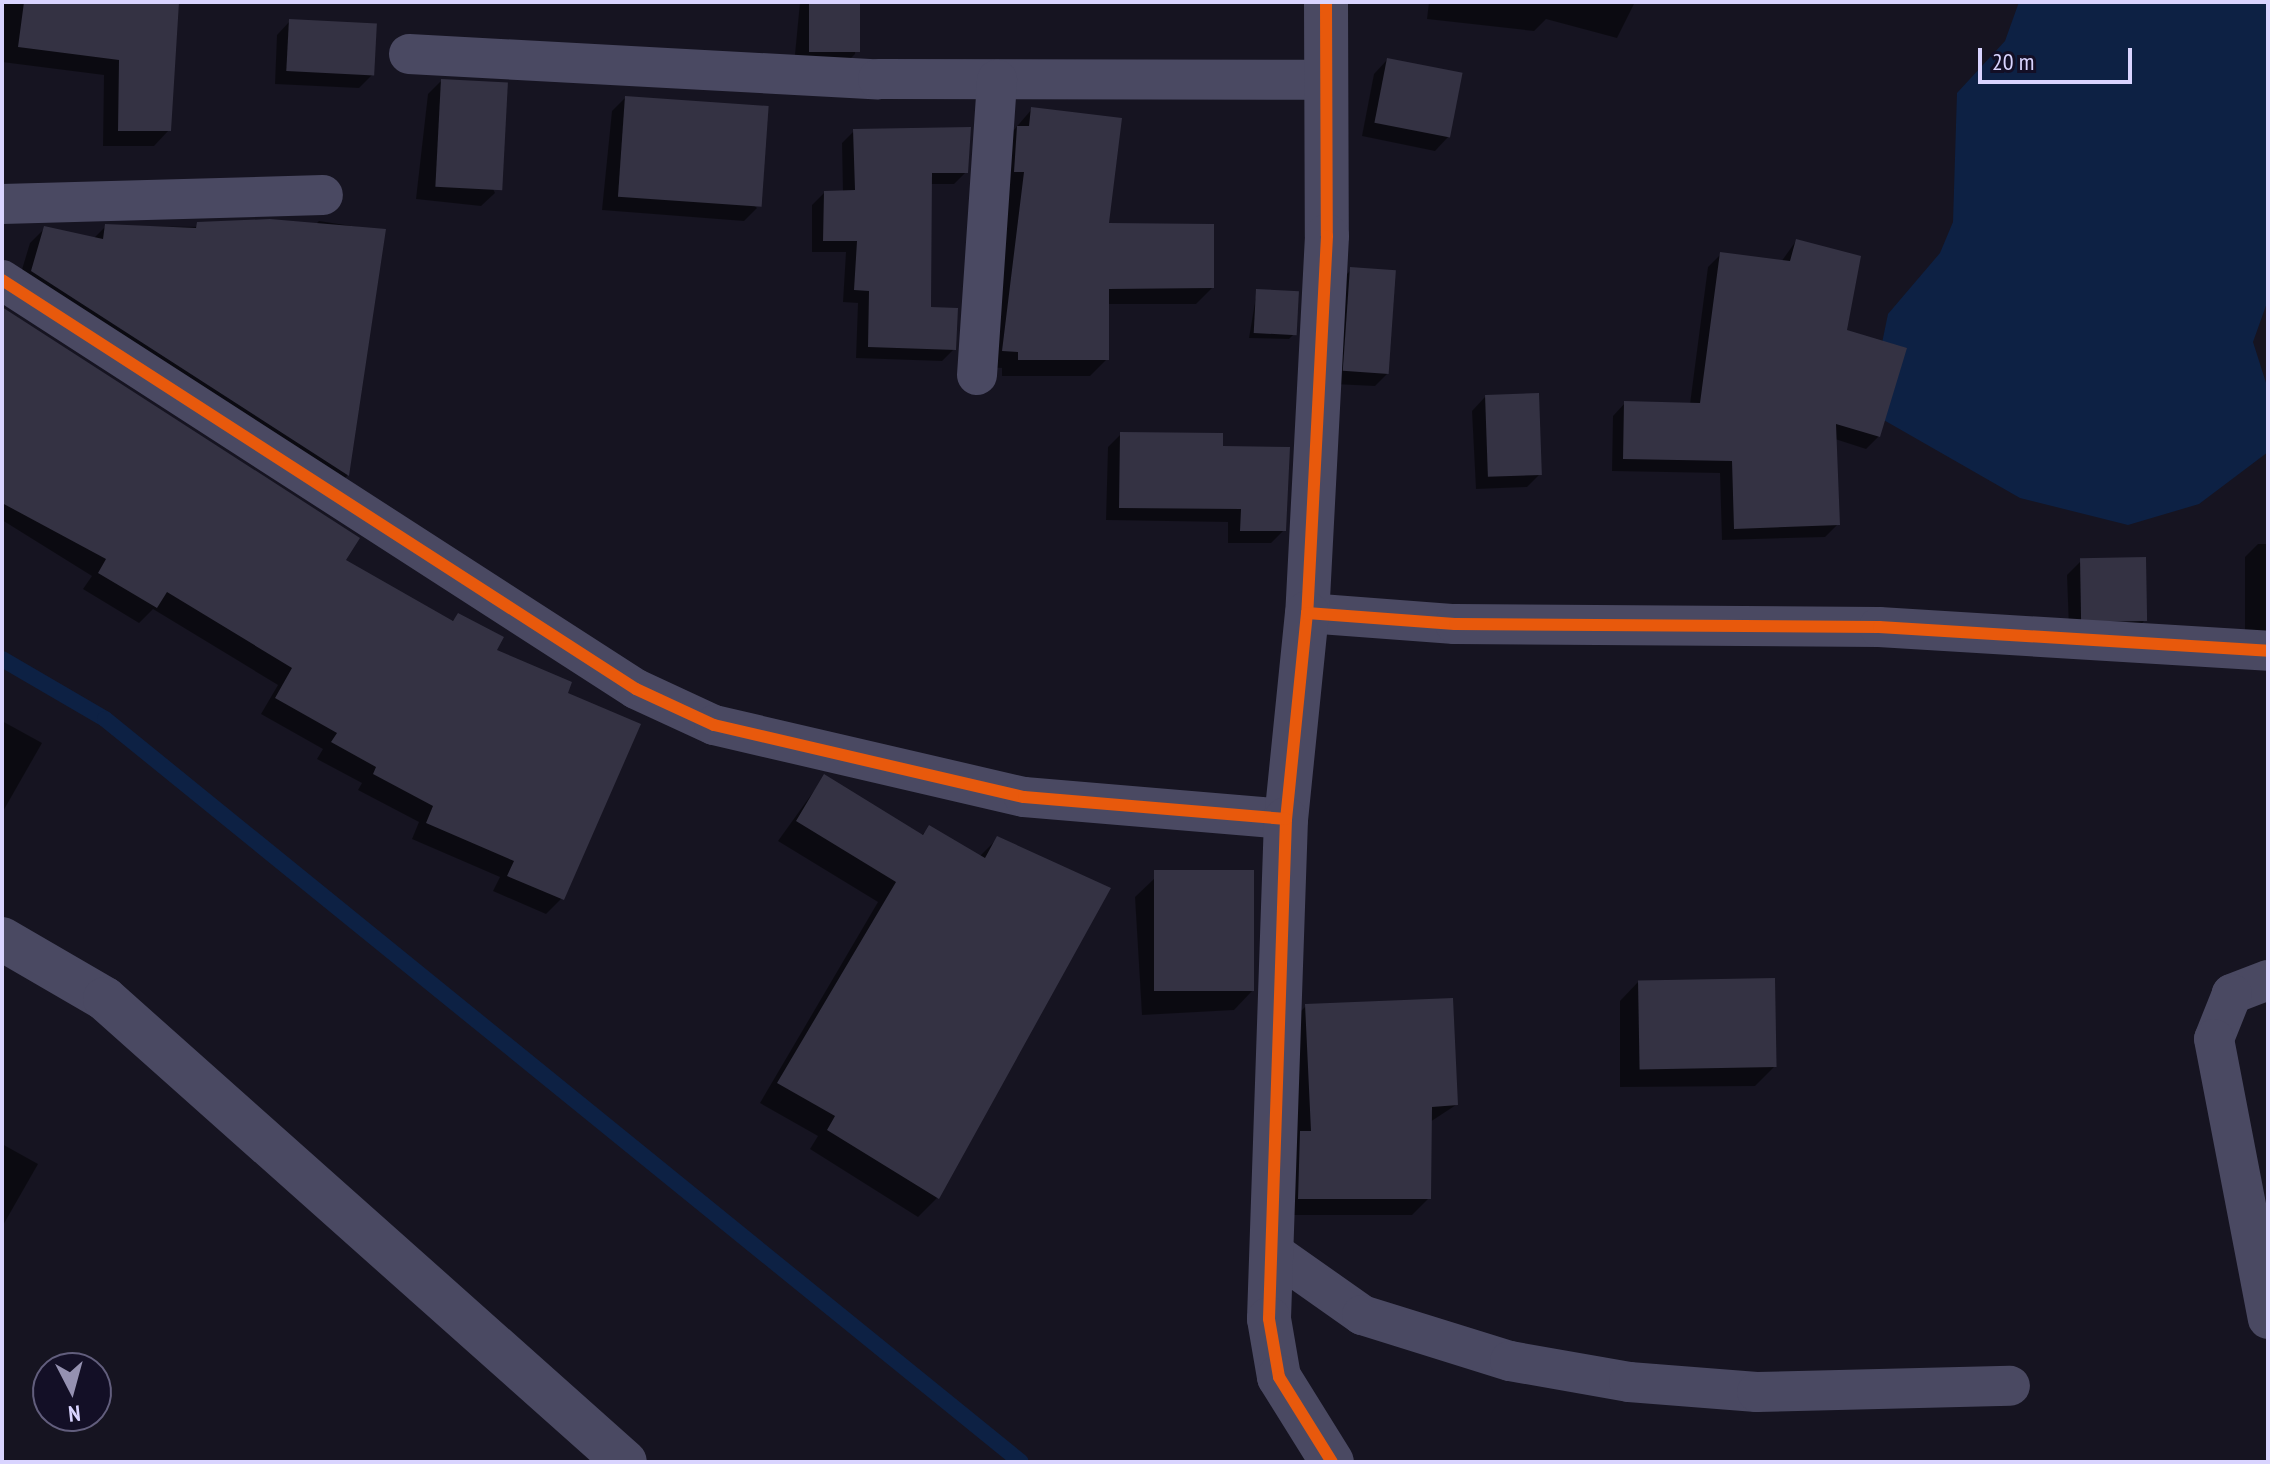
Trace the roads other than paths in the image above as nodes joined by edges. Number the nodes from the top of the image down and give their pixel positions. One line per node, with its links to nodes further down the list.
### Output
1 (1326, 2): 4 (street)
2 (409, 54): 3 (street)
3 (997, 80): 4 (street); 8 (street)
4 (1327, 80): 9 (street)
5 (323, 195): 6 (street)
6 (2, 204)
7 (2, 280): 11 (street)
8 (977, 375)
9 (1307, 613): 10 (street); 11 (street)
10 (2268, 651)
11 (1286, 819): 14 (street)
12 (2, 939): 17 (street)
13 (2268, 980): 15 (street)
14 (1270, 1250): 16 (street); 18 (street)
15 (2268, 1319)
16 (2010, 1386)
17 (625, 1462)
18 (1332, 1462)

